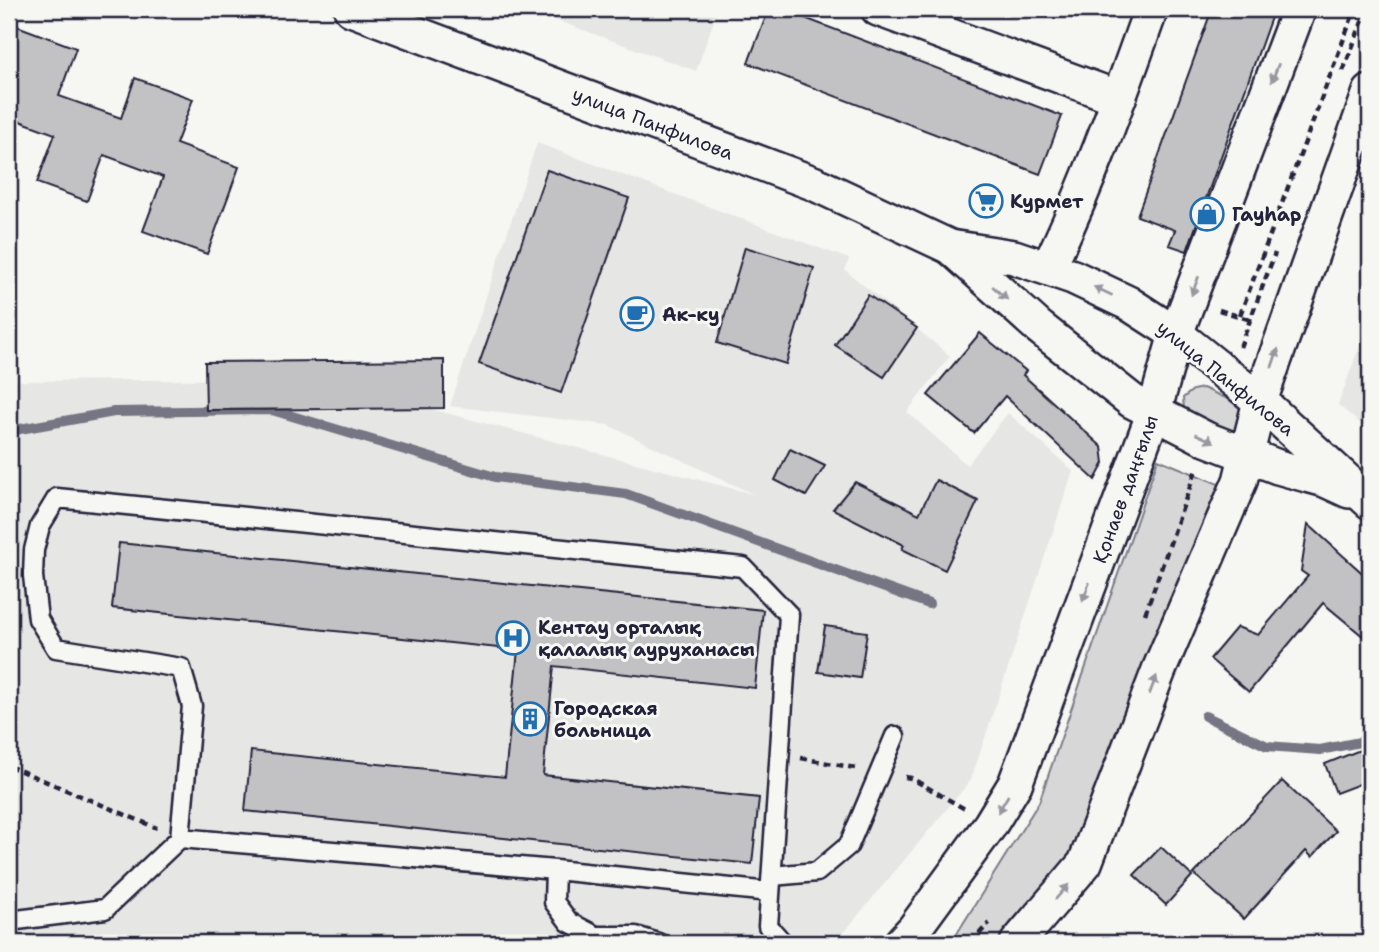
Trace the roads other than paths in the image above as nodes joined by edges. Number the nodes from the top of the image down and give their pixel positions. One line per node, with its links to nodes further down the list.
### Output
1 (351, 9): 7 (street, улица Панфилова)
2 (878, 9): 6 (street)
3 (1151, 9): 6 (street)
4 (1299, 9): 9 (street, Қонаев даңғылы, one-way to 9)
5 (1370, 92): 10 (street, one-way to 5)
6 (1119, 98): 8 (street)
7 (950, 247): 8 (street, улица Панфилова); 11 (street, улица Панфилова, one-way to 11)
8 (1048, 268): 9 (street, улица Панфилова, one-way to 8)
9 (1176, 334): 10 (street, улица Панфилова); 11 (street, Қонаев даңғылы)
10 (1260, 401): 12 (street); 13 (street, улица Панфилова)
11 (1154, 412): 12 (street, улица Панфилова, one-way to 12); 21 (street, Қонаев даңғылы, one-way to 21)
12 (1248, 454): 13 (street, улица Панфилова); 22 (street, one-way to 12)
13 (1369, 500)
14 (895, 736): 17 (lane)
15 (180, 838): 16 (lane); 17 (lane); 18 (lane)
16 (555, 870): 17 (lane); 19 (lane)
17 (771, 884): 20 (lane)
18 (9, 921)
19 (658, 943)
20 (783, 943)
21 (901, 943)
22 (1017, 943)

